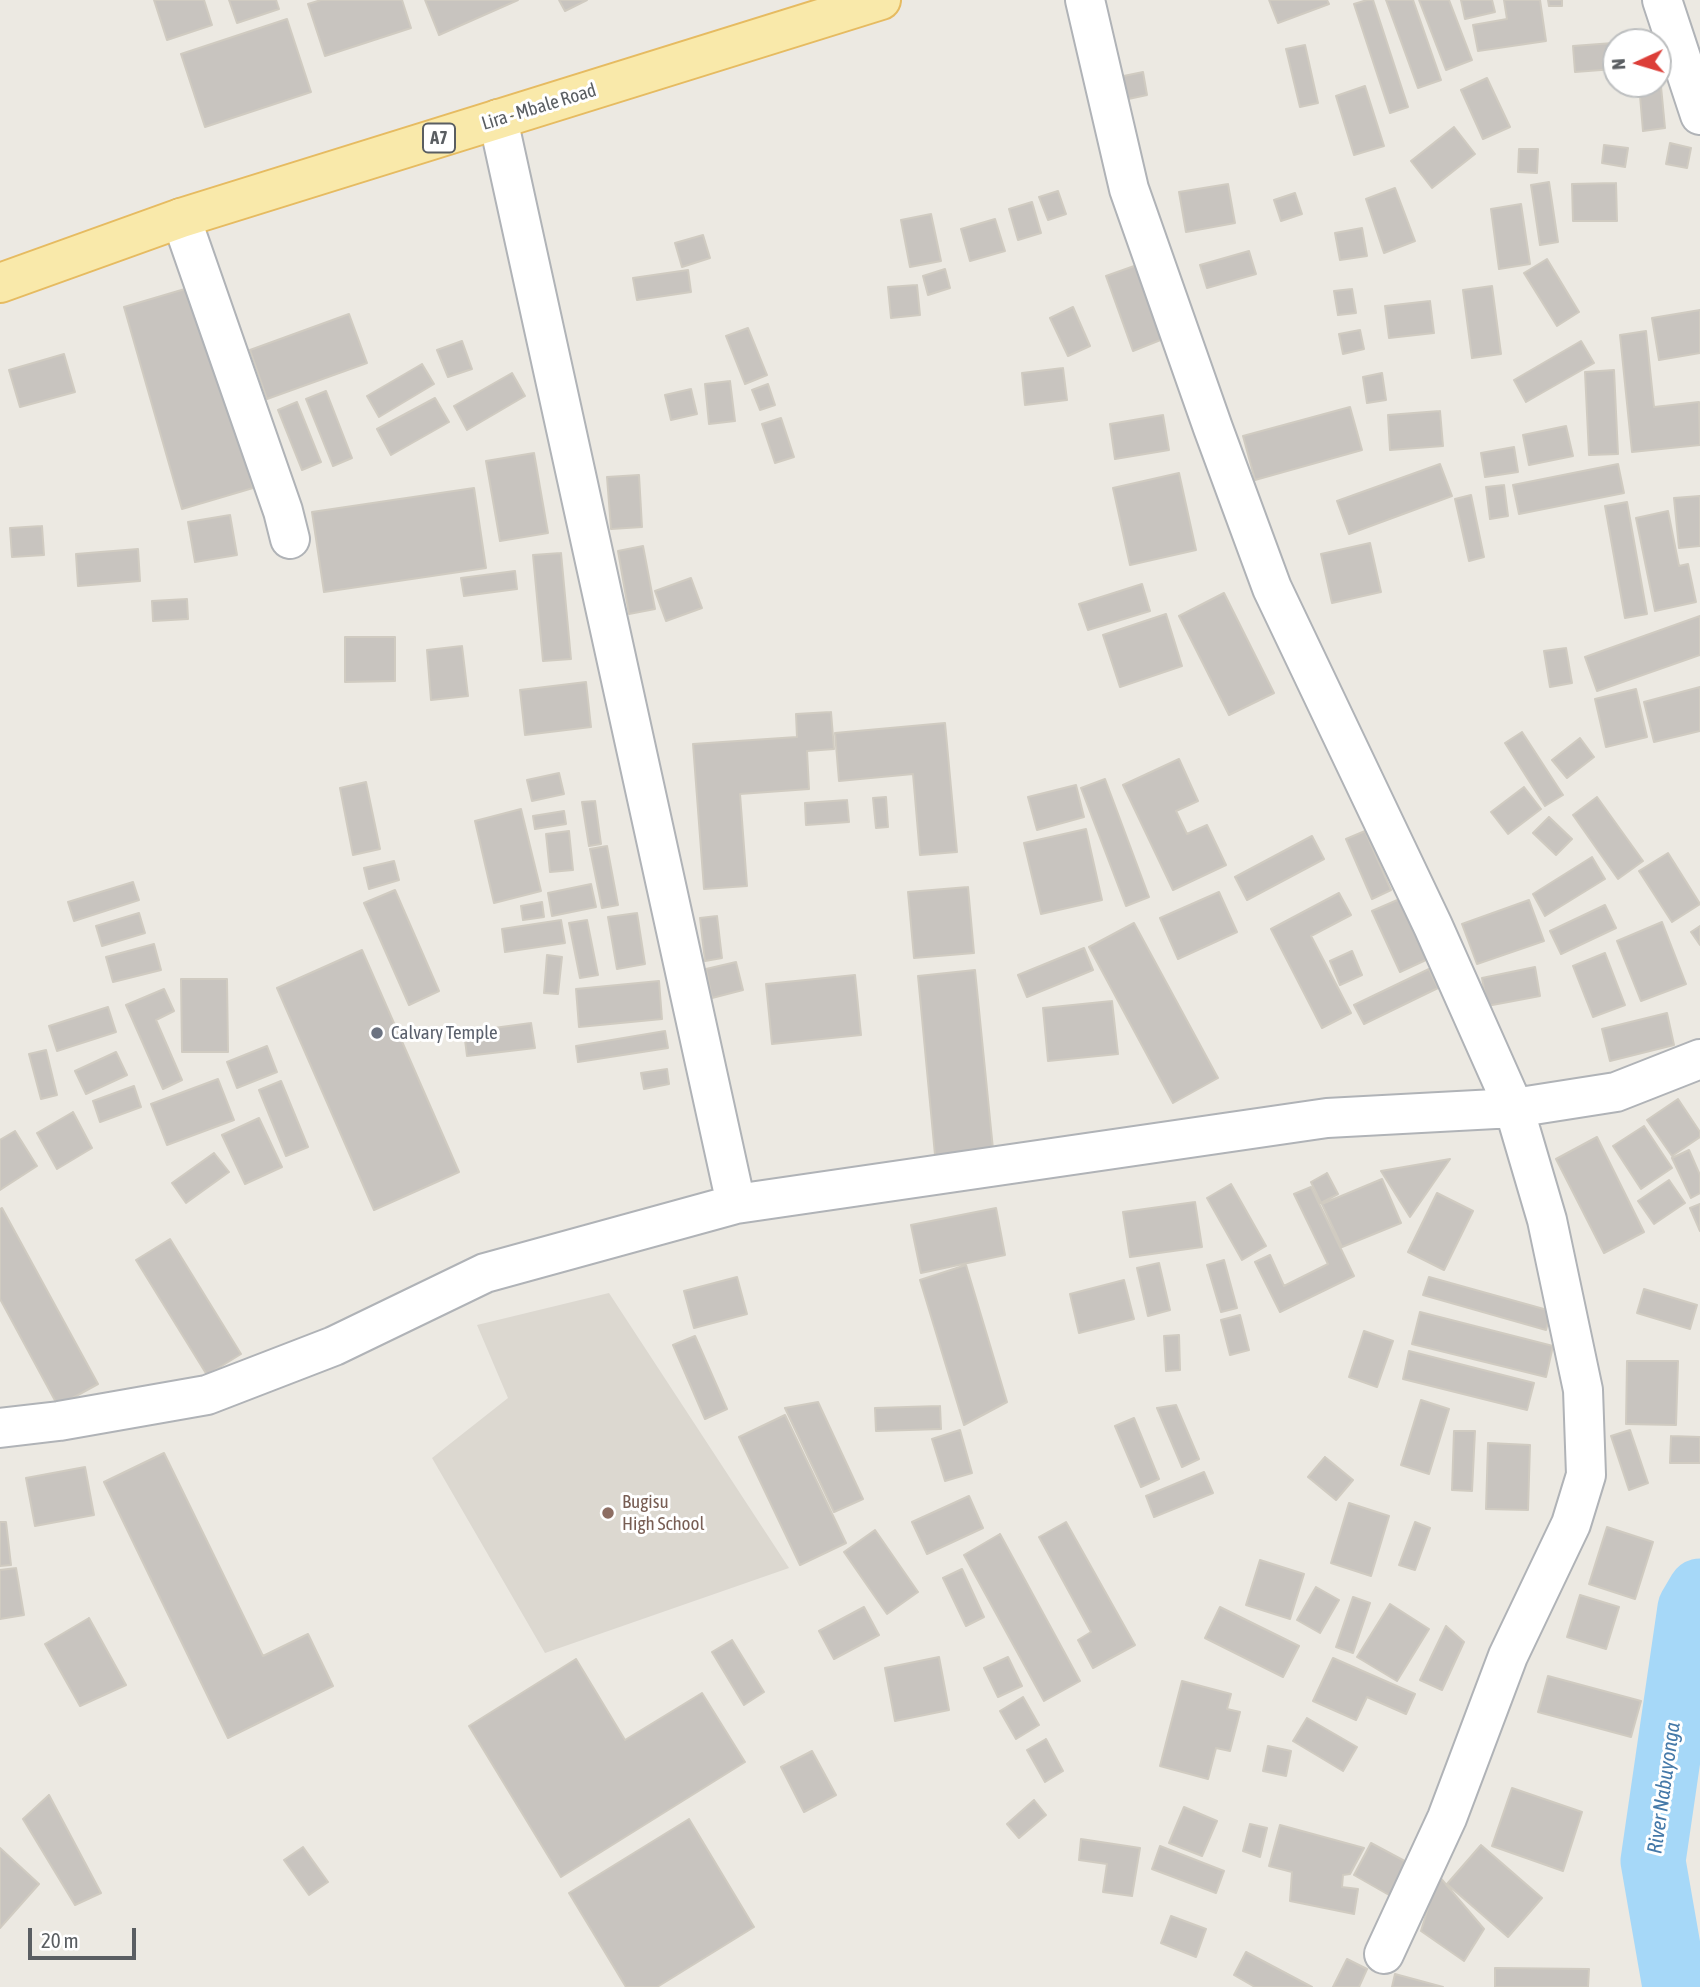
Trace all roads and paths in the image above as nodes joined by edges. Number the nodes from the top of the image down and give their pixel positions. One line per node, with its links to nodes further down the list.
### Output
1 (881, 0): 5 (main road, Lira - Mbale Road / A7)
2 (1085, 0): 10 (street)
3 (1662, 0): 4 (street)
4 (1700, 115)
5 (498, 119): 6 (main road, Lira - Mbale Road / A7); 11 (street)
6 (181, 218): 7 (main road, Lira - Mbale Road / A7); 8 (street)
7 (0, 283)
8 (290, 539)
9 (1700, 1059): 10 (street)
10 (1514, 1108): 11 (street); 13 (street)
11 (736, 1204): 12 (street)
12 (0, 1428)
13 (1384, 1954)

